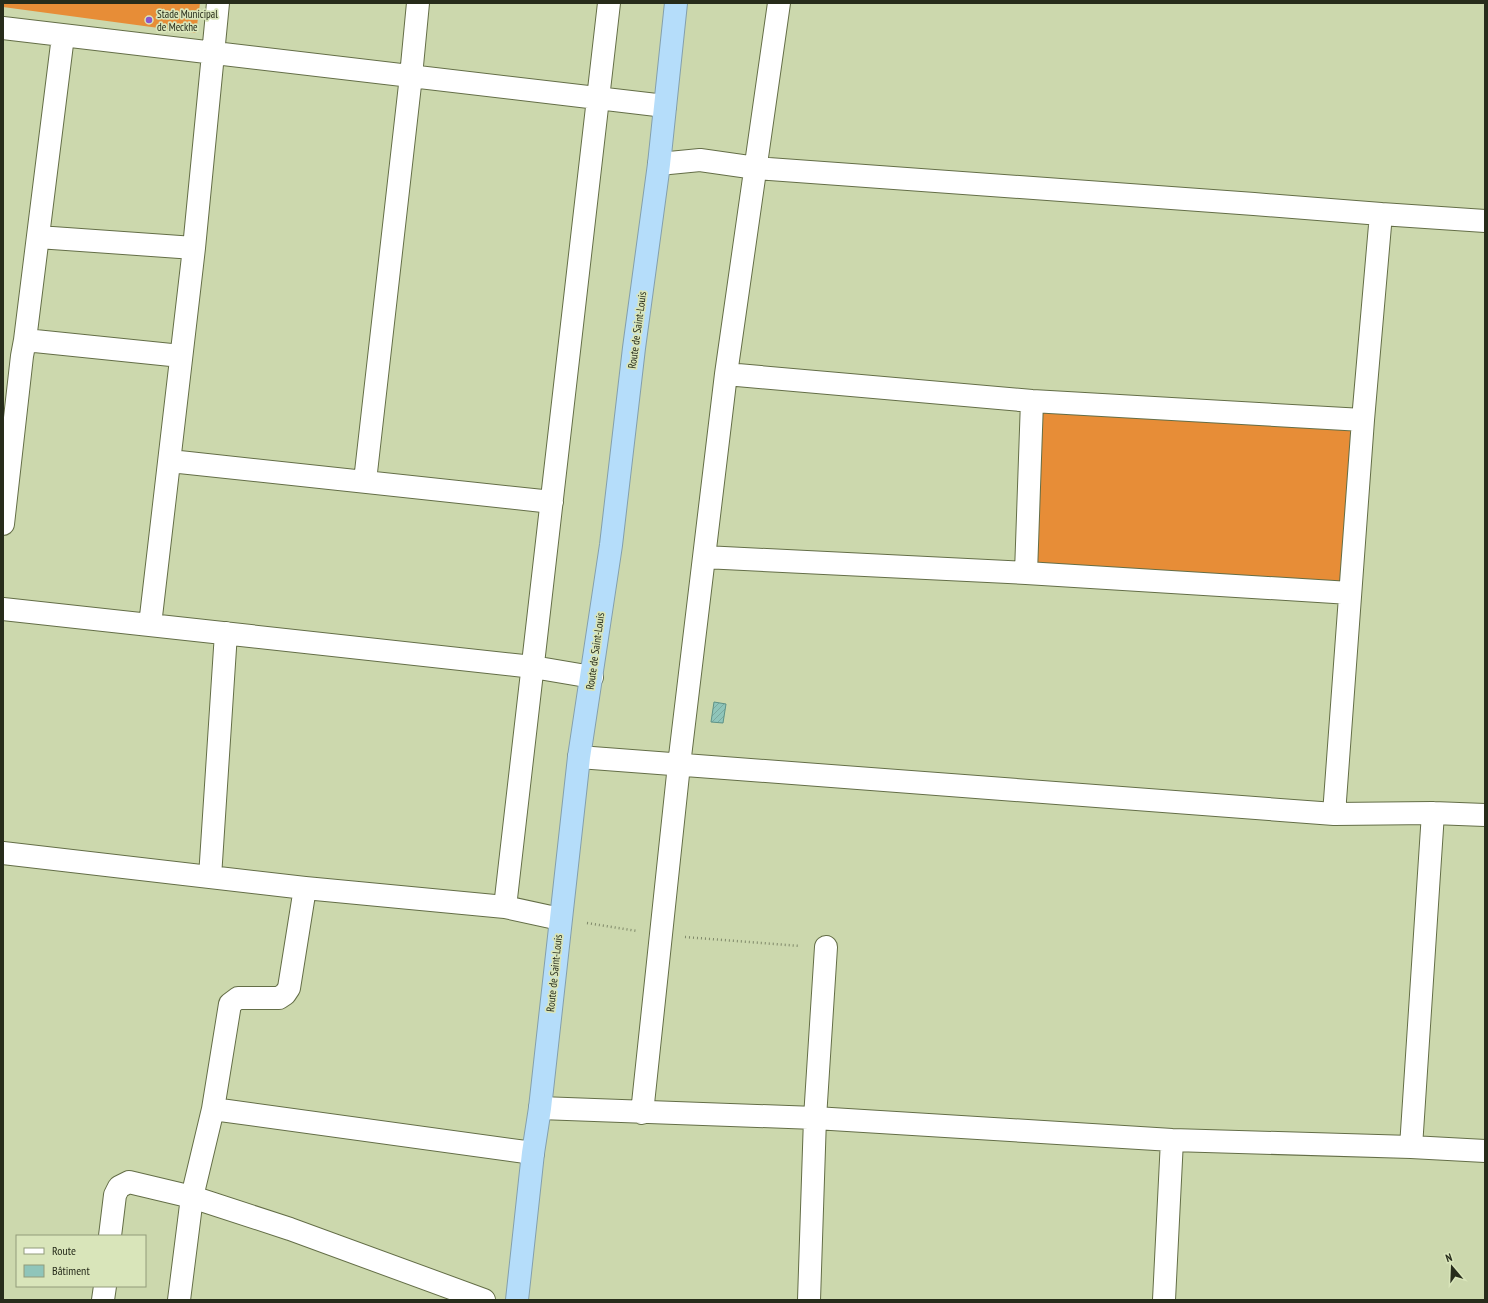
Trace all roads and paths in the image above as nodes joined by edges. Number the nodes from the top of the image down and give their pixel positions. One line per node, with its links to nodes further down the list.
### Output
1 (218, 3): 8 (street)
2 (418, 3): 9 (street)
3 (609, 3): 10 (street)
4 (676, 3): 11 (highway, Route de Saint-Louis)
5 (779, 3): 13 (street)
6 (3, 28): 7 (street)
7 (63, 36): 8 (street); 16 (street)
8 (212, 53): 9 (street); 17 (street)
9 (411, 76): 10 (street); 24 (street)
10 (598, 97): 11 (street); 25 (street)
11 (665, 106): 12 (highway, Route de Saint-Louis)
12 (659, 164): 13 (street); 34 (highway, Route de Saint-Louis)
13 (756, 168): 14 (street); 20 (street)
14 (1381, 214): 15 (street); 22 (street)
15 (1485, 221)
16 (38, 237): 17 (street); 18 (street)
17 (194, 248): 19 (street)
18 (17, 350): 19 (street); 26 (street)
19 (181, 356): 23 (street)
20 (726, 374): 21 (street); 27 (street)
21 (1032, 401): 22 (street); 28 (street)
22 (1363, 420): 29 (street)
23 (170, 461): 24 (street); 31 (street)
24 (364, 482): 25 (street)
25 (552, 502): 33 (street)
26 (3, 524)
27 (704, 556): 28 (street); 36 (street)
28 (1026, 573): 29 (street)
29 (1350, 594): 38 (street)
30 (3, 609): 31 (street)
31 (150, 625): 32 (street)
32 (226, 634): 33 (street); 41 (street)
33 (532, 667): 34 (street); 43 (street)
34 (592, 677): 35 (highway, Route de Saint-Louis)
35 (579, 758): 36 (street); 44 (highway, Route de Saint-Louis)
36 (679, 765): 38 (street); 45 (street)
37 (1433, 812): 38 (street); 39 (street); 52 (street)
38 (1334, 814)
39 (1485, 815)
40 (3, 853): 41 (street)
41 (210, 878): 42 (street)
42 (305, 888): 43 (street); 47 (street)
43 (505, 907): 44 (street)
44 (560, 918): 45 (path); 48 (highway, Route de Saint-Louis)
45 (661, 936): 46 (path); 49 (street)
46 (826, 947): 50 (street)
47 (212, 1108): 54 (street); 55 (street)
48 (540, 1108): 49 (street); 54 (highway, Route de Saint-Louis)
49 (642, 1113): 50 (street)
50 (815, 1118): 51 (street); 62 (street)
51 (1172, 1140): 52 (street); 63 (street)
52 (1411, 1147): 53 (street)
53 (1485, 1151)
54 (533, 1153): 61 (highway, Route de Saint-Louis)
55 (192, 1197): 56 (street); 59 (street); 60 (street)
56 (110, 1235)
57 (105, 1287): 58 (street)
58 (103, 1300)
59 (179, 1300)
60 (484, 1300)
61 (517, 1300)
62 (809, 1300)
63 (1164, 1300)

